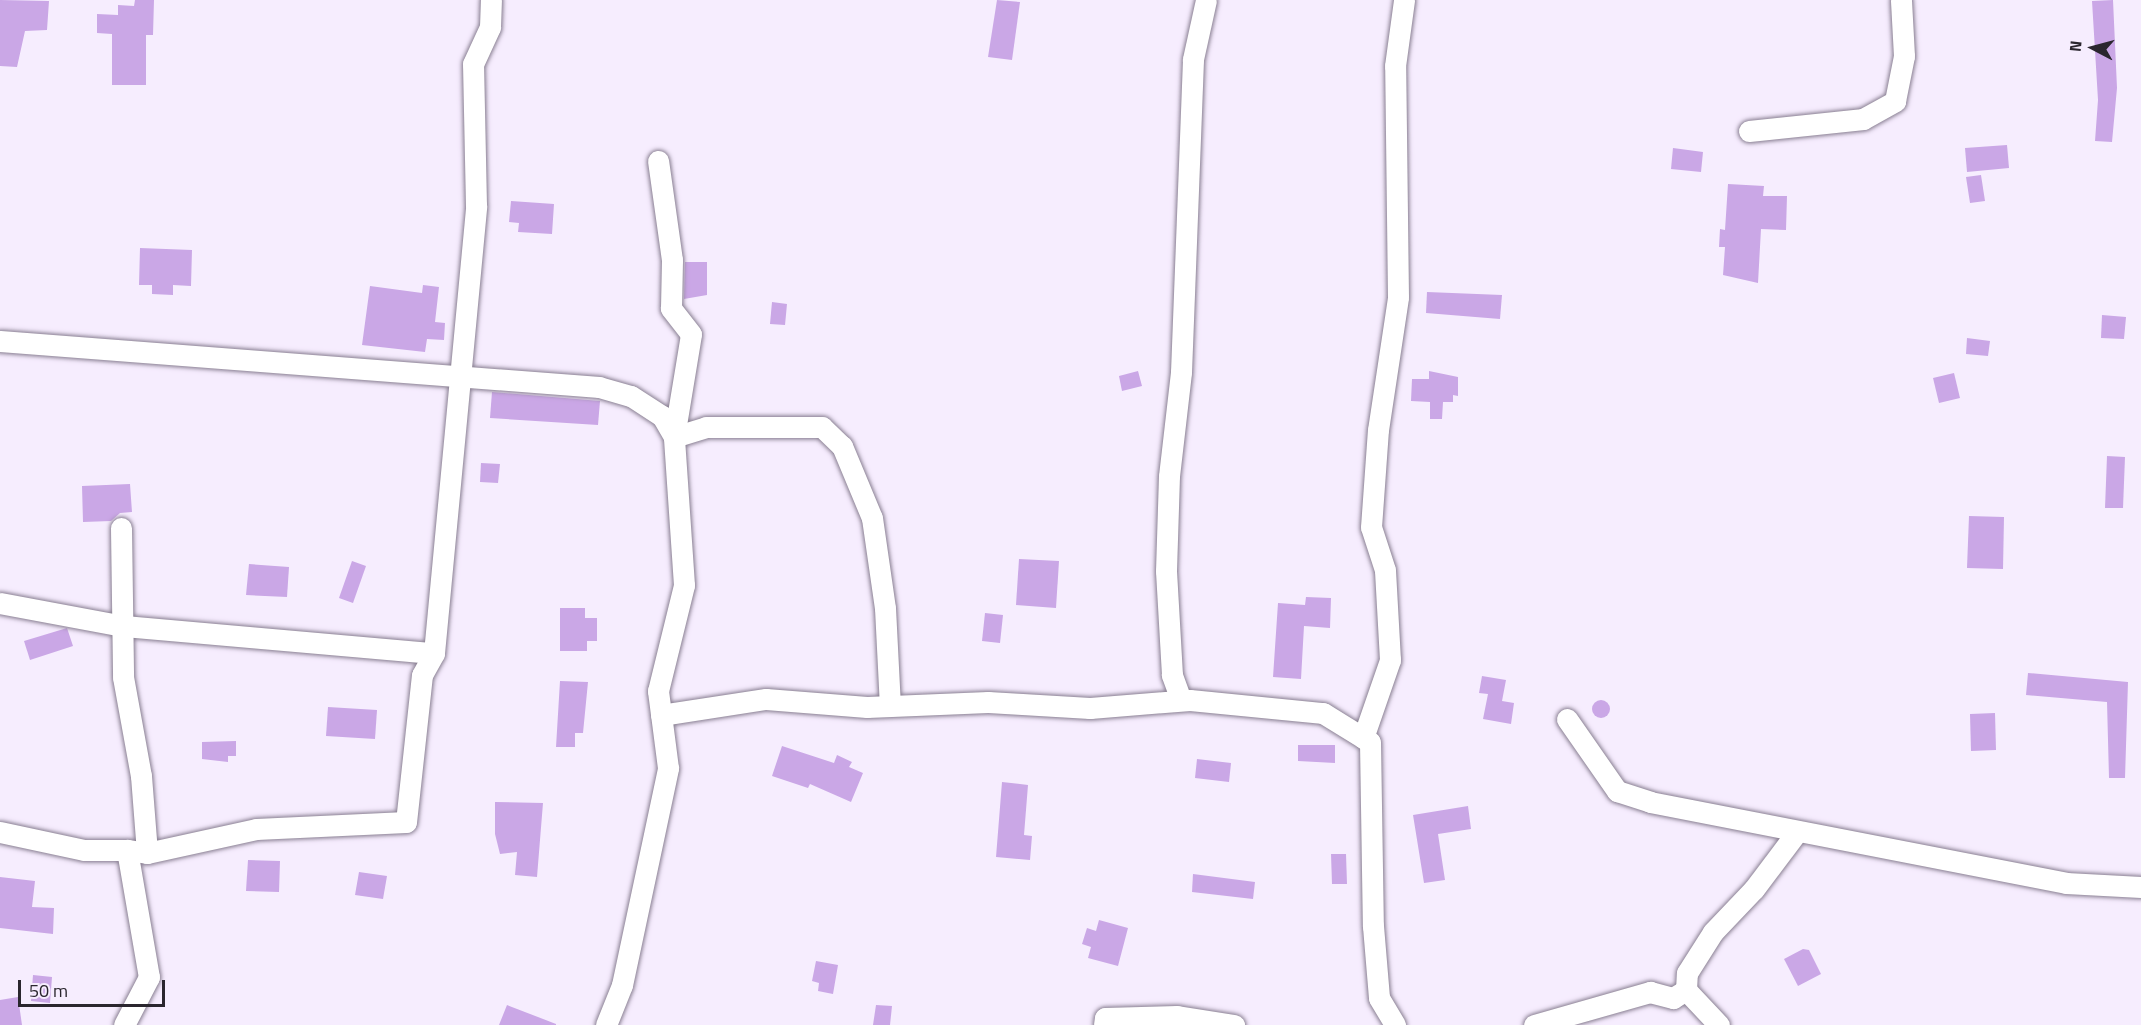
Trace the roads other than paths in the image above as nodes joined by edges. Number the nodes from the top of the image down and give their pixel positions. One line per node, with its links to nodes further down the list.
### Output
1 (491, 0): 8 (street)
2 (1206, 0): 14 (street)
3 (1404, 0): 18 (street)
4 (1901, 0): 5 (street)
5 (1749, 131)
6 (658, 161): 9 (street)
7 (0, 341): 8 (street)
8 (461, 379): 9 (street); 13 (street)
9 (674, 438): 15 (street); 16 (street)
10 (122, 528): 12 (street)
11 (0, 603): 12 (street)
12 (123, 626): 13 (street); 21 (street)
13 (434, 653): 21 (street)
14 (1181, 700): 15 (street); 18 (street)
15 (890, 706): 16 (street)
16 (661, 715): 25 (street)
17 (1567, 719): 20 (street)
18 (1363, 738): 28 (street)
19 (0, 832): 21 (street)
20 (1797, 832): 22 (street); 23 (street)
21 (137, 852): 24 (street)
22 (2141, 887)
23 (1686, 990): 29 (street); 30 (street)
24 (124, 1025)
25 (606, 1025)
26 (1104, 1025): 27 (street)
27 (1234, 1025)
28 (1395, 1025)
29 (1534, 1025)
30 (1719, 1025)

